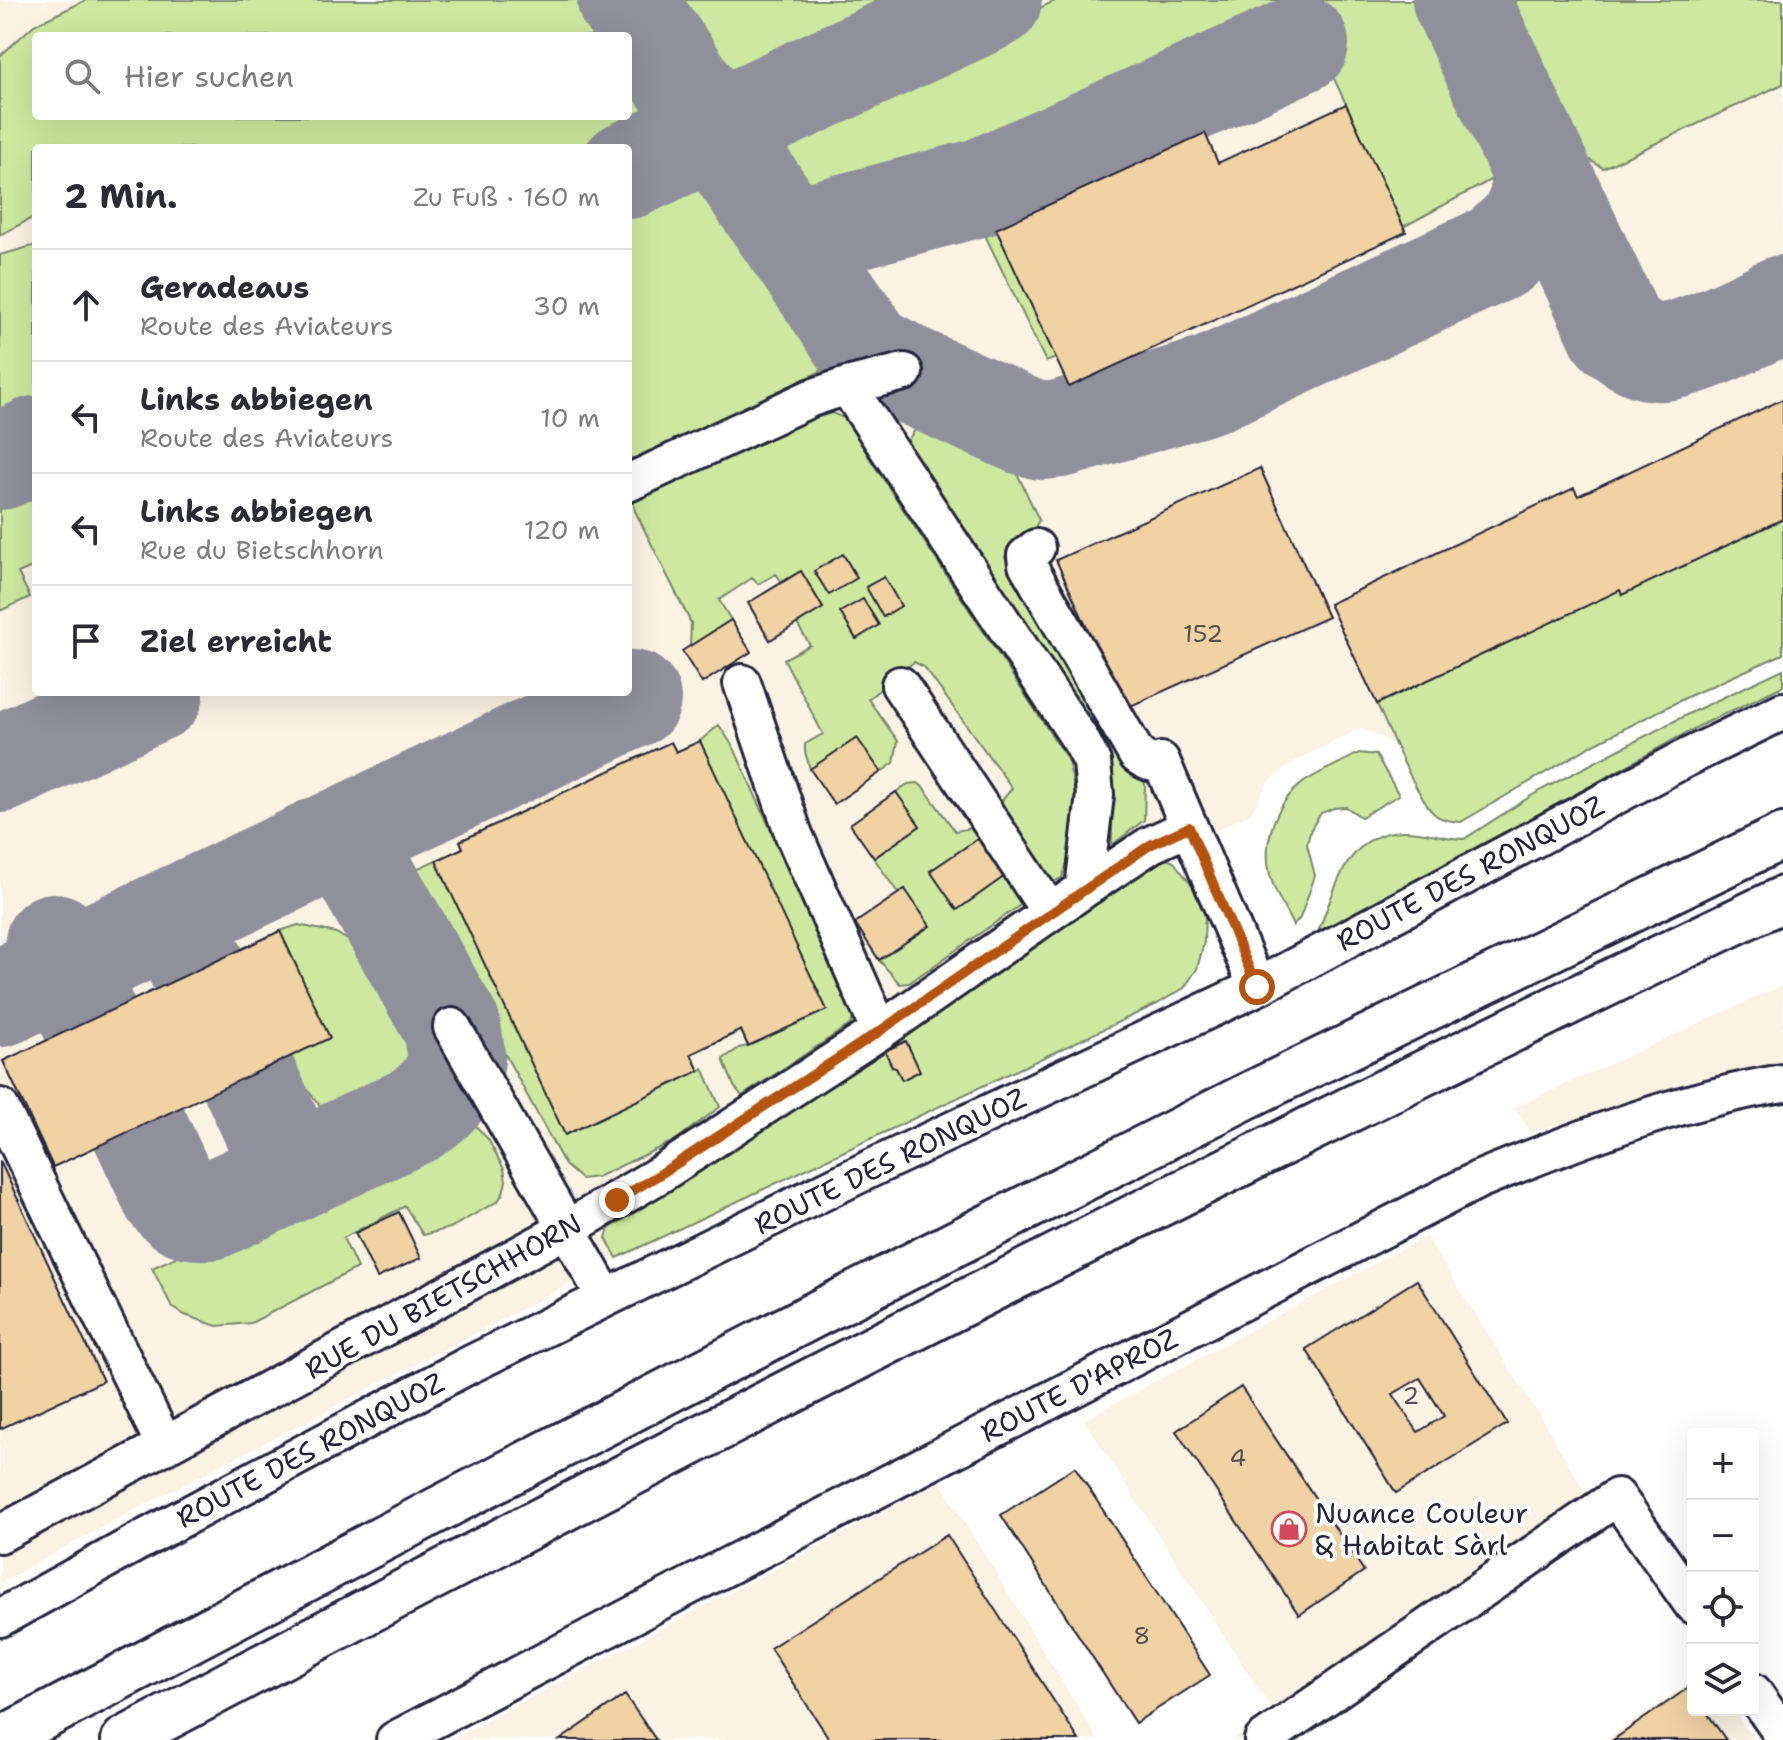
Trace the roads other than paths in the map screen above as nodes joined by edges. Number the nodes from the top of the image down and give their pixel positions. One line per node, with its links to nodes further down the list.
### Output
1 (904, 372): 2 (street)
2 (847, 386): 3 (street); 10 (street)
3 (632, 481)
4 (1036, 548): 8 (street)
5 (742, 683): 15 (street)
6 (900, 685): 12 (street)
7 (1783, 711): 13 (street, ROUTE DES RONQUOZ)
8 (1186, 818): 10 (street, RUE DU BIETSCHHORN); 13 (street)
9 (1783, 836): 26 (highway)
10 (1084, 889): 12 (street, RUE DU BIETSCHHORN)
11 (1783, 899): 27 (highway)
12 (1050, 912): 15 (street, RUE DU BIETSCHHORN)
13 (1257, 987): 19 (street, ROUTE DES RONQUOZ)
14 (452, 1027): 18 (street)
15 (880, 1031): 18 (street, RUE DU BIETSCHHORN)
16 (1783, 1083): 28 (street, ROUTE D'APROZ)
17 (0, 1107): 20 (street)
18 (567, 1229): 19 (street); 20 (street, RUE DU BIETSCHHORN)
19 (606, 1298): 23 (street, ROUTE DES RONQUOZ)
20 (165, 1446): 21 (street, RUE DU BIETSCHHORN)
21 (0, 1534)
22 (1687, 1596): 29 (street)
23 (0, 1618)
24 (1759, 1701): 25 (street)
25 (1783, 1735)
26 (0, 1740)
27 (124, 1740)
28 (395, 1740)
29 (1263, 1740)

